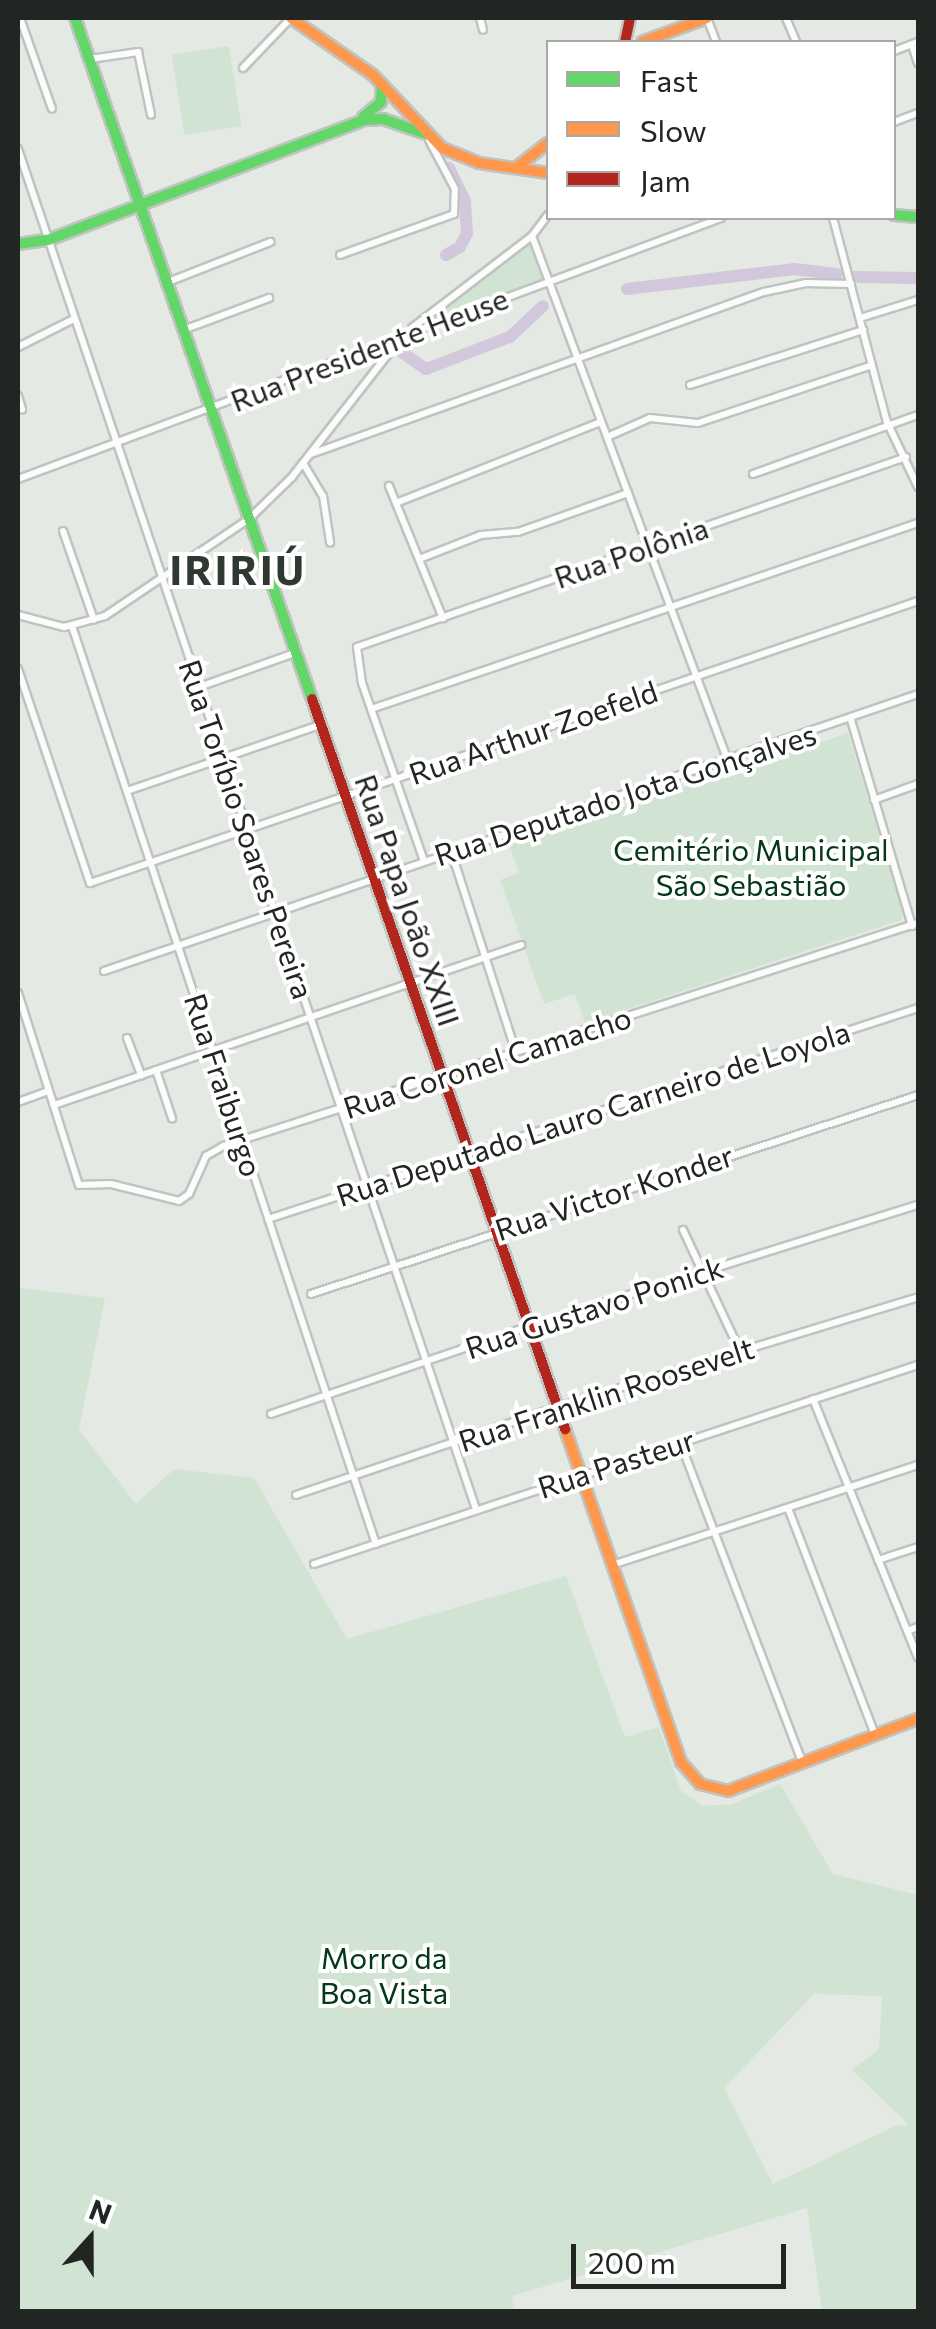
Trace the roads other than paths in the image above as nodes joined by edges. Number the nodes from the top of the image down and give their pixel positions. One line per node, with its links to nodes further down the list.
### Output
1 (20, 18): 17 (street)
2 (74, 18): 13 (main road, Rua Papa João XXIII)
3 (292, 18): 15 (street); 16 (main road)
4 (480, 18): 7 (street)
5 (630, 18): 8 (main road)
6 (707, 18): 11 (main road)
7 (483, 30)
8 (627, 30): 9 (main road); 10 (main road)
9 (624, 40)
10 (641, 40)
11 (648, 40)
12 (915, 44): 14 (street)
13 (89, 59): 18 (street); 27 (main road, Rua Papa João XXIII)
14 (918, 62)
15 (244, 68)
16 (382, 83): 19 (main road); 20 (main road)
17 (52, 109)
18 (152, 115)
19 (354, 123): 20 (main road); 27 (main road)
20 (426, 134): 24 (main road); 35 (street)
21 (546, 145): 24 (main road)
22 (546, 147): 25 (main road)
23 (18, 149): 32 (street, Rua Toríbio Soares Pereira)
24 (516, 168): 26 (main road)
25 (546, 170)
26 (546, 173)
27 (140, 206): 32 (main road); 38 (main road, Rua Papa João XXIII)
28 (546, 218): 31 (street)
29 (716, 220): 37 (street, Rua Presidente Heuse)
30 (834, 220): 36 (street)
31 (532, 236): 37 (street); 45 (street)
32 (48, 240): 34 (main road); 41 (street, Rua Toríbio Soares Pereira)
33 (270, 242): 38 (street)
34 (18, 246)
35 (340, 255)
36 (849, 278): 42 (street); 47 (street)
37 (548, 281): 45 (street, Rua Presidente Heuse); 47 (street)
38 (166, 282): 43 (main road, Rua Papa João XXIII)
39 (269, 298): 43 (street)
40 (918, 300): 42 (street)
41 (75, 318): 46 (street); 57 (street, Rua Toríbio Soares Pereira)
42 (860, 318): 44 (street)
43 (183, 330): 51 (main road, Rua Papa João XXIII)
44 (863, 330): 48 (street); 49 (street)
45 (403, 335): 51 (street, Rua Presidente Heuse); 58 (street)
46 (18, 347)
47 (578, 360): 54 (street); 58 (street)
48 (872, 365): 55 (street); 56 (street)
49 (690, 385)
50 (18, 396): 52 (street)
51 (210, 408): 57 (street, Rua Presidente Heuse); 67 (main road, Rua Papa João XXIII)
52 (22, 409)
53 (918, 416): 55 (street)
54 (601, 422): 56 (street); 66 (street)
55 (889, 426): 59 (street); 61 (street)
56 (607, 437): 65 (street)
57 (116, 443): 62 (street, Rua Presidente Heuse); 73 (street, Rua Toríbio Soares Pereira)
58 (310, 454): 60 (street)
59 (906, 458): 64 (street); 71 (street, Rua Polônia)
60 (303, 463): 67 (street); 70 (street)
61 (753, 474)
62 (18, 479)
63 (389, 486): 66 (street)
64 (918, 487)
65 (628, 493): 71 (street); 72 (street)
66 (396, 503): 72 (street)
67 (249, 519): 73 (street); 80 (main road, Rua Papa João XXIII)
68 (918, 522): 75 (street)
69 (63, 531): 78 (street)
70 (330, 542)
71 (648, 547): 75 (street); 77 (street, Rua Polônia)
72 (419, 559): 77 (street)
73 (163, 580): 78 (street); 83 (street, Rua Toríbio Soares Pereira)
74 (918, 601): 82 (street, Rua Arthur Zoefeld)
75 (671, 607): 82 (street); 85 (street)
76 (18, 615): 79 (street)
77 (443, 618): 85 (street, Rua Polônia)
78 (94, 620): 79 (street)
79 (72, 626): 92 (street, Rua Fraiburgo)
80 (295, 653): 83 (street); 87 (main road, Rua Papa João XXIII)
81 (18, 669): 98 (street, Rua Arthur Zoefeld)
82 (697, 676): 89 (street); 90 (street, Rua Arthur Zoefeld)
83 (199, 687): 88 (street, Rua Toríbio Soares Pereira)
84 (918, 694): 86 (street, Rua Deputado Jota Gonçalves)
85 (371, 709): 90 (street)
86 (850, 720): 89 (street, Rua Deputado Jota Gonçalves); 94 (street)
87 (320, 725): 88 (street); 93 (main road, Rua Papa João XXIII)
88 (223, 758): 92 (street); 95 (street, Rua Toríbio Soares Pereira)
89 (728, 760): 96 (street, Rua Deputado Jota Gonçalves)
90 (396, 779): 93 (street, Rua Arthur Zoefeld); 97 (street)
91 (918, 784): 94 (street)
92 (127, 790): 98 (street, Rua Fraiburgo)
93 (345, 796): 95 (street, Rua Arthur Zoefeld); 99 (main road, Rua Papa João XXIII)
94 (874, 800): 101 (street)
95 (247, 830): 98 (street, Rua Arthur Zoefeld); 100 (street, Rua Toríbio Soares Pereira)
96 (451, 852): 97 (street, Rua Deputado Jota Gonçalves); 104 (street)
97 (424, 861): 99 (street, Rua Deputado Jota Gonçalves)
98 (150, 862): 103 (street, Rua Fraiburgo)
99 (374, 878): 100 (street, Rua Deputado Jota Gonçalves); 106 (main road, Rua Papa João XXIII)
100 (275, 912): 103 (street, Rua Deputado Jota Gonçalves); 109 (street, Rua Toríbio Soares Pereira)
101 (915, 924): 114 (street, Rua Coronel Camacho)
102 (521, 945): 104 (street)
103 (178, 946): 105 (street, Rua Deputado Jota Gonçalves); 113 (street, Rua Fraiburgo)
104 (485, 957): 106 (street); 114 (street)
105 (104, 972)
106 (410, 983): 109 (street); 117 (main road, Rua Papa João XXIII)
107 (18, 993): 110 (street)
108 (918, 1008): 125 (street, Rua Deputado Lauro Carneiro de Loyola)
109 (310, 1017): 113 (street); 122 (street, Rua Toríbio Soares Pereira)
110 (26, 1021): 111 (street); 118 (street)
111 (18, 1024)
112 (127, 1038): 116 (street)
113 (213, 1050): 115 (street); 124 (street, Rua Fraiburgo)
114 (516, 1052): 117 (street, Rua Coronel Camacho)
115 (156, 1070): 116 (street); 123 (street)
116 (140, 1075): 121 (street)
117 (442, 1076): 122 (street, Rua Coronel Camacho); 125 (main road, Rua Papa João XXIII)
118 (49, 1091): 120 (street); 121 (street)
119 (918, 1095): 129 (street, Rua Victor Konder)
120 (18, 1102)
121 (54, 1105): 124 (street, Rua Coronel Camacho)
122 (341, 1108): 124 (street, Rua Coronel Camacho); 126 (street, Rua Toríbio Soares Pereira)
123 (172, 1118)
124 (242, 1140): 128 (street, Rua Fraiburgo)
125 (468, 1152): 126 (street, Rua Deputado Lauro Carneiro de Loyola); 129 (main road, Rua Papa João XXIII)
126 (367, 1186): 128 (street, Rua Deputado Lauro Carneiro de Loyola); 131 (street, Rua Toríbio Soares Pereira)
127 (918, 1205): 132 (street, Rua Gustavo Ponick)
128 (268, 1219): 139 (street, Rua Fraiburgo)
129 (496, 1230): 131 (street, Rua Victor Konder); 135 (main road, Rua Papa João XXIII)
130 (683, 1230): 132 (street)
131 (394, 1265): 133 (street, Rua Victor Konder); 137 (street, Rua Toríbio Soares Pereira)
132 (703, 1272): 135 (street, Rua Gustavo Ponick); 136 (street)
133 (311, 1294)
134 (918, 1297): 136 (street, Rua Franklin Roosevelt)
135 (529, 1326): 137 (street, Rua Gustavo Ponick); 141 (main road, Rua Papa João XXIII)
136 (740, 1351): 141 (street, Rua Franklin Roosevelt)
137 (426, 1361): 139 (street, Rua Gustavo Ponick); 143 (street, Rua Toríbio Soares Pereira)
138 (918, 1364): 140 (street, Rua Pasteur)
139 (326, 1395): 142 (street, Rua Gustavo Ponick); 147 (street, Rua Fraiburgo)
140 (813, 1399): 144 (street, Rua Pasteur); 148 (street)
141 (558, 1407): 143 (street, Rua Franklin Roosevelt); 146 (main road, Rua Papa João XXIII)
142 (271, 1414)
143 (454, 1442): 147 (street, Rua Franklin Roosevelt); 151 (street, Rua Toríbio Soares Pereira)
144 (680, 1442): 146 (street, Rua Pasteur); 152 (street)
145 (918, 1465): 148 (street)
146 (580, 1474): 151 (street, Rua Pasteur); 157 (main road, Rua Papa João XXIII)
147 (353, 1476): 149 (street, Rua Franklin Roosevelt); 153 (street, Rua Fraiburgo)
148 (848, 1488): 150 (street); 155 (street)
149 (296, 1495)
150 (788, 1508): 152 (street); 162 (street)
151 (476, 1509): 153 (street, Rua Pasteur)
152 (714, 1532): 157 (street); 163 (street)
153 (376, 1544): 156 (street, Rua Pasteur)
154 (918, 1547): 155 (street)
155 (878, 1560): 159 (street)
156 (314, 1564)
157 (612, 1566): 163 (main road, Rua Papa João XXIII)
158 (918, 1627): 159 (street)
159 (907, 1631): 160 (street)
160 (918, 1658)
161 (918, 1719): 162 (main road)
162 (875, 1735): 163 (main road)
163 (802, 1762)

